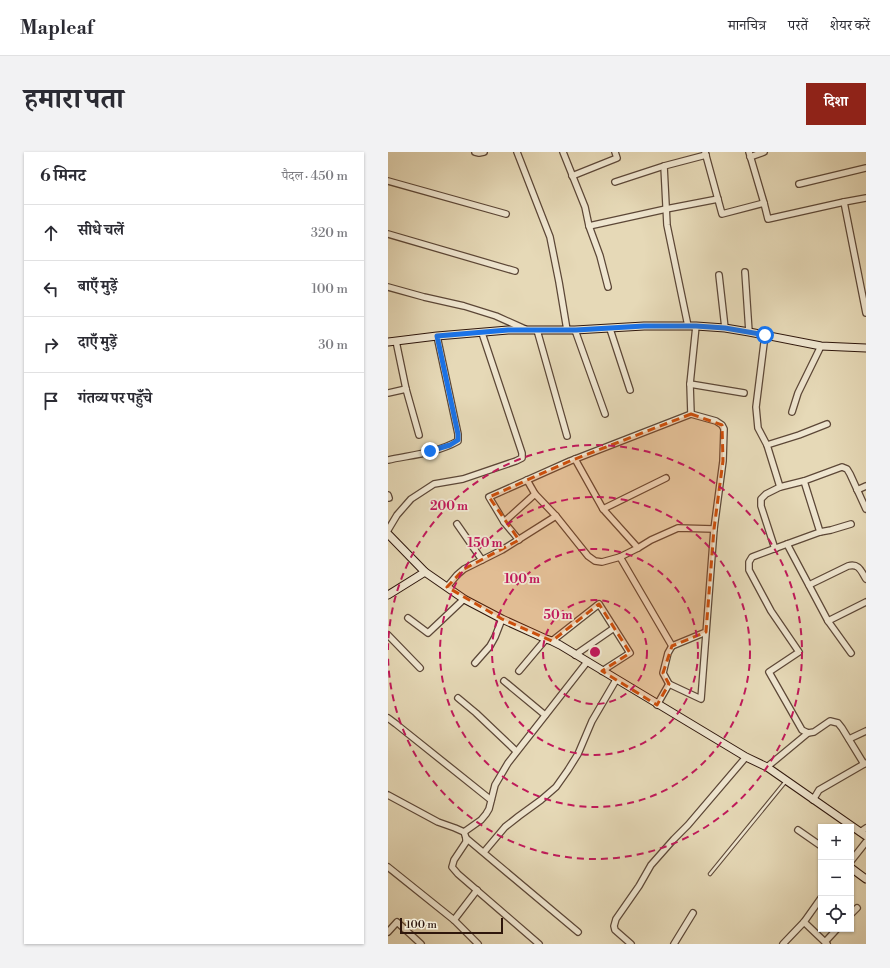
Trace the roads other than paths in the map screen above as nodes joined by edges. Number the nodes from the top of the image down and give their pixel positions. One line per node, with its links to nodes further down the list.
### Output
1 (475, 152): 2 (street)
2 (484, 152)
3 (517, 152): 34 (street)
4 (563, 152): 11 (street)
5 (615, 152): 11 (street)
6 (764, 152): 8 (street)
7 (706, 154): 9 (street); 16 (street)
8 (750, 154): 18 (street)
9 (664, 166): 13 (street); 19 (street)
10 (866, 168): 14 (street)
11 (572, 176): 21 (street)
12 (388, 182): 20 (street)
13 (615, 182)
14 (799, 184)
15 (866, 198): 17 (street)
16 (718, 199): 18 (street); 19 (street)
17 (844, 202): 18 (street); 28 (street)
18 (764, 203)
19 (666, 209): 21 (street); 29 (street)
20 (506, 214)
21 (590, 226): 27 (street)
22 (388, 234): 23 (street)
23 (515, 271)
24 (745, 272): 37 (street)
25 (719, 275): 31 (street)
26 (388, 287): 32 (street)
27 (608, 287)
28 (866, 313)
29 (692, 326): 30 (street); 31 (street); 44 (street)
30 (610, 328): 35 (street); 46 (street)
31 (725, 328): 37 (street)
32 (526, 330): 33 (street); 36 (street)
33 (537, 330): 34 (street); 54 (street)
34 (567, 330): 35 (street)
35 (576, 330): 50 (street)
36 (482, 332): 39 (street); 72 (street)
37 (749, 332): 38 (street)
38 (765, 335): 42 (street); 55 (street)
39 (437, 336): 40 (street); 57 (street)
40 (396, 341): 41 (street); 45 (street)
41 (388, 342)
42 (821, 346): 43 (street); 49 (street)
43 (866, 348)
44 (690, 384): 48 (street); 51 (street)
45 (406, 389): 47 (street); 53 (street)
46 (630, 390)
47 (388, 393)
48 (744, 393)
49 (792, 412)
50 (605, 414)
51 (691, 414): 56 (street); 71 (street)
52 (827, 424): 55 (street)
53 (418, 434)
54 (567, 436)
55 (767, 445): 61 (street)
56 (575, 459): 59 (street); 65 (street)
57 (388, 460)
58 (666, 478): 65 (street)
59 (527, 480): 64 (street); 68 (street)
60 (804, 481): 61 (street); 63 (street); 73 (street)
61 (780, 486): 78 (street)
62 (866, 486): 63 (street)
63 (857, 490): 66 (street)
64 (535, 494): 67 (street); 68 (street)
65 (604, 509): 77 (street)
66 (866, 509)
67 (556, 516): 75 (street); 79 (street)
68 (504, 522): 75 (street)
69 (457, 524): 80 (street)
70 (851, 524): 73 (street)
71 (714, 529): 77 (street); 92 (street)
72 (388, 530)
73 (820, 532): 76 (street)
74 (388, 534): 81 (street)
75 (519, 540): 80 (street)
76 (787, 544): 78 (street); 83 (street)
77 (638, 548): 79 (street)
78 (775, 549): 111 (street)
79 (620, 557): 95 (street)
80 (482, 560): 84 (street)
81 (425, 572): 84 (street); 85 (street)
82 (866, 579): 83 (street)
83 (809, 585): 90 (street)
84 (447, 587): 86 (street)
85 (388, 595)
86 (464, 599): 88 (street); 89 (street)
87 (866, 602): 90 (street)
88 (408, 618)
89 (502, 619): 94 (street); 99 (street)
90 (828, 621): 96 (street)
91 (614, 628): 94 (street); 97 (street); 102 (street)
92 (706, 632): 95 (street); 105 (street)
93 (388, 635): 100 (street)
94 (549, 640): 97 (street); 101 (street)
95 (672, 646): 105 (street)
96 (851, 653)
97 (575, 655): 98 (street)
98 (586, 662): 102 (street); 108 (street)
99 (475, 663)
100 (420, 668)
101 (520, 671)
102 (602, 671): 103 (street)
103 (616, 680): 107 (street); 126 (street)
104 (504, 681): 108 (street)
105 (669, 684): 107 (street)
106 (458, 698): 113 (street)
107 (657, 704): 114 (street)
108 (545, 715): 113 (street)
109 (388, 718): 119 (street)
110 (866, 730): 112 (street)
111 (808, 733): 112 (street); 116 (street)
112 (849, 739): 115 (street)
113 (516, 751): 119 (street)
114 (746, 757): 116 (street); 146 (street)
115 (865, 764): 120 (street)
116 (767, 767): 117 (street)
117 (786, 781): 120 (street); 130 (lane)
118 (388, 795): 123 (street)
119 (491, 800): 123 (street)
120 (813, 800): 122 (street)
121 (798, 830): 125 (street)
122 (864, 832)
123 (465, 835): 126 (street); 132 (street)
124 (866, 842): 127 (street)
125 (818, 844)
126 (484, 852): 140 (street)
127 (852, 860)
128 (388, 867): 137 (street)
129 (854, 870): 131 (street)
130 (710, 874)
131 (866, 879)
132 (477, 890): 137 (street); 145 (street)
133 (818, 902): 138 (street)
134 (857, 908): 135 (street)
135 (854, 911)
136 (692, 913): 147 (street)
137 (454, 920): 144 (street)
138 (804, 922): 142 (street); 148 (street)
139 (388, 932): 143 (street)
140 (578, 932)
141 (835, 932): 142 (street)
142 (826, 943)
143 (421, 944)
144 (478, 944)
145 (539, 944)
146 (631, 944)
147 (674, 944)
148 (783, 944)

